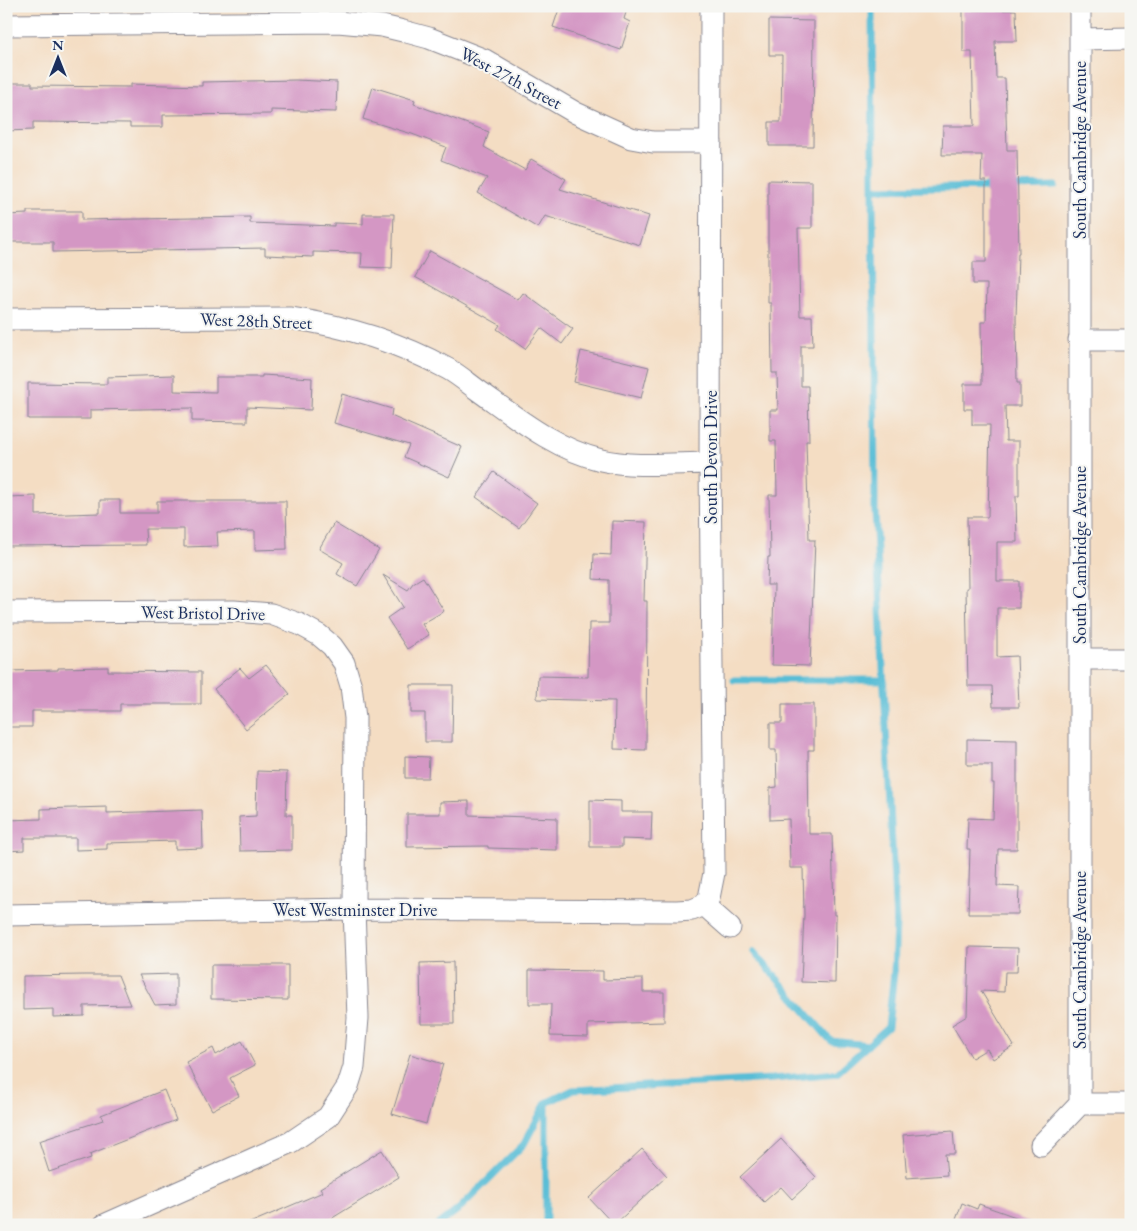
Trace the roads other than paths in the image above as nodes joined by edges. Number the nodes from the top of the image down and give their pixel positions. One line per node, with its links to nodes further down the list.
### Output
1 (711, 6): 6 (street, South Devon Drive)
2 (1080, 6): 5 (street, South Cambridge Avenue)
3 (6, 25): 6 (street, West 27th Street)
4 (1131, 38): 5 (street)
5 (1080, 39): 8 (street, South Cambridge Avenue)
6 (711, 142): 10 (street, South Devon Drive)
7 (6, 319): 10 (street, West 28th Street)
8 (1079, 340): 9 (street); 12 (street, South Cambridge Avenue)
9 (1131, 340)
10 (710, 463): 14 (street, South Devon Drive)
11 (6, 612): 15 (street, West Bristol Drive)
12 (1080, 659): 13 (street); 18 (street, South Cambridge Avenue)
13 (1131, 659)
14 (704, 905): 15 (street, West Westminster Drive); 17 (street)
15 (354, 909): 16 (street, West Westminster Drive); 21 (street, West Bristol Drive)
16 (6, 915)
17 (730, 928)
18 (1080, 1104): 19 (street); 20 (street)
19 (1131, 1104)
20 (1041, 1146)
21 (104, 1225)

